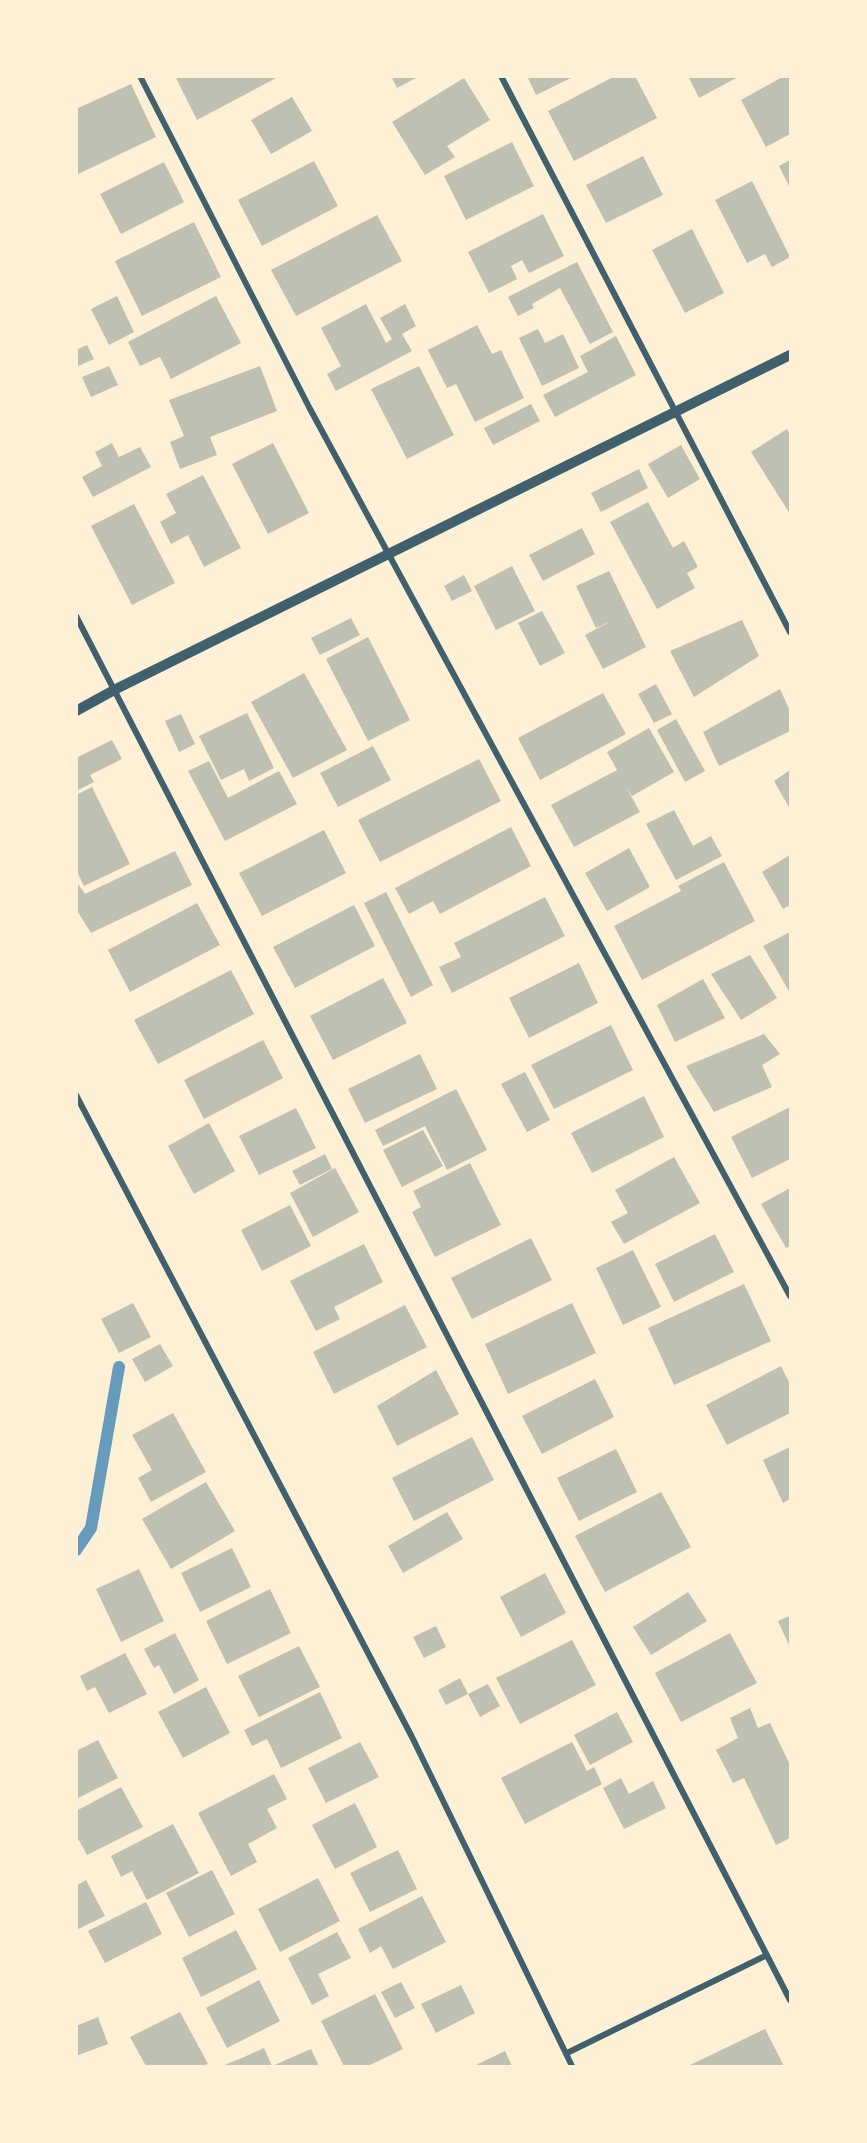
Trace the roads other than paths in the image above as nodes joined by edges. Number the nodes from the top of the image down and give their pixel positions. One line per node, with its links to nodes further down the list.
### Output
1 (140, 76): 5 (street)
2 (501, 76): 4 (street)
3 (790, 355): 4 (street)
4 (676, 412): 5 (street); 7 (street)
5 (389, 555): 8 (street); 11 (street)
6 (76, 616): 8 (street)
7 (790, 632)
8 (116, 688): 9 (street); 12 (street)
9 (76, 711)
10 (76, 1095): 14 (street)
11 (790, 1296)
12 (767, 1955): 13 (street); 14 (street)
13 (790, 2000)
14 (567, 2054): 15 (street)
15 (572, 2067)

